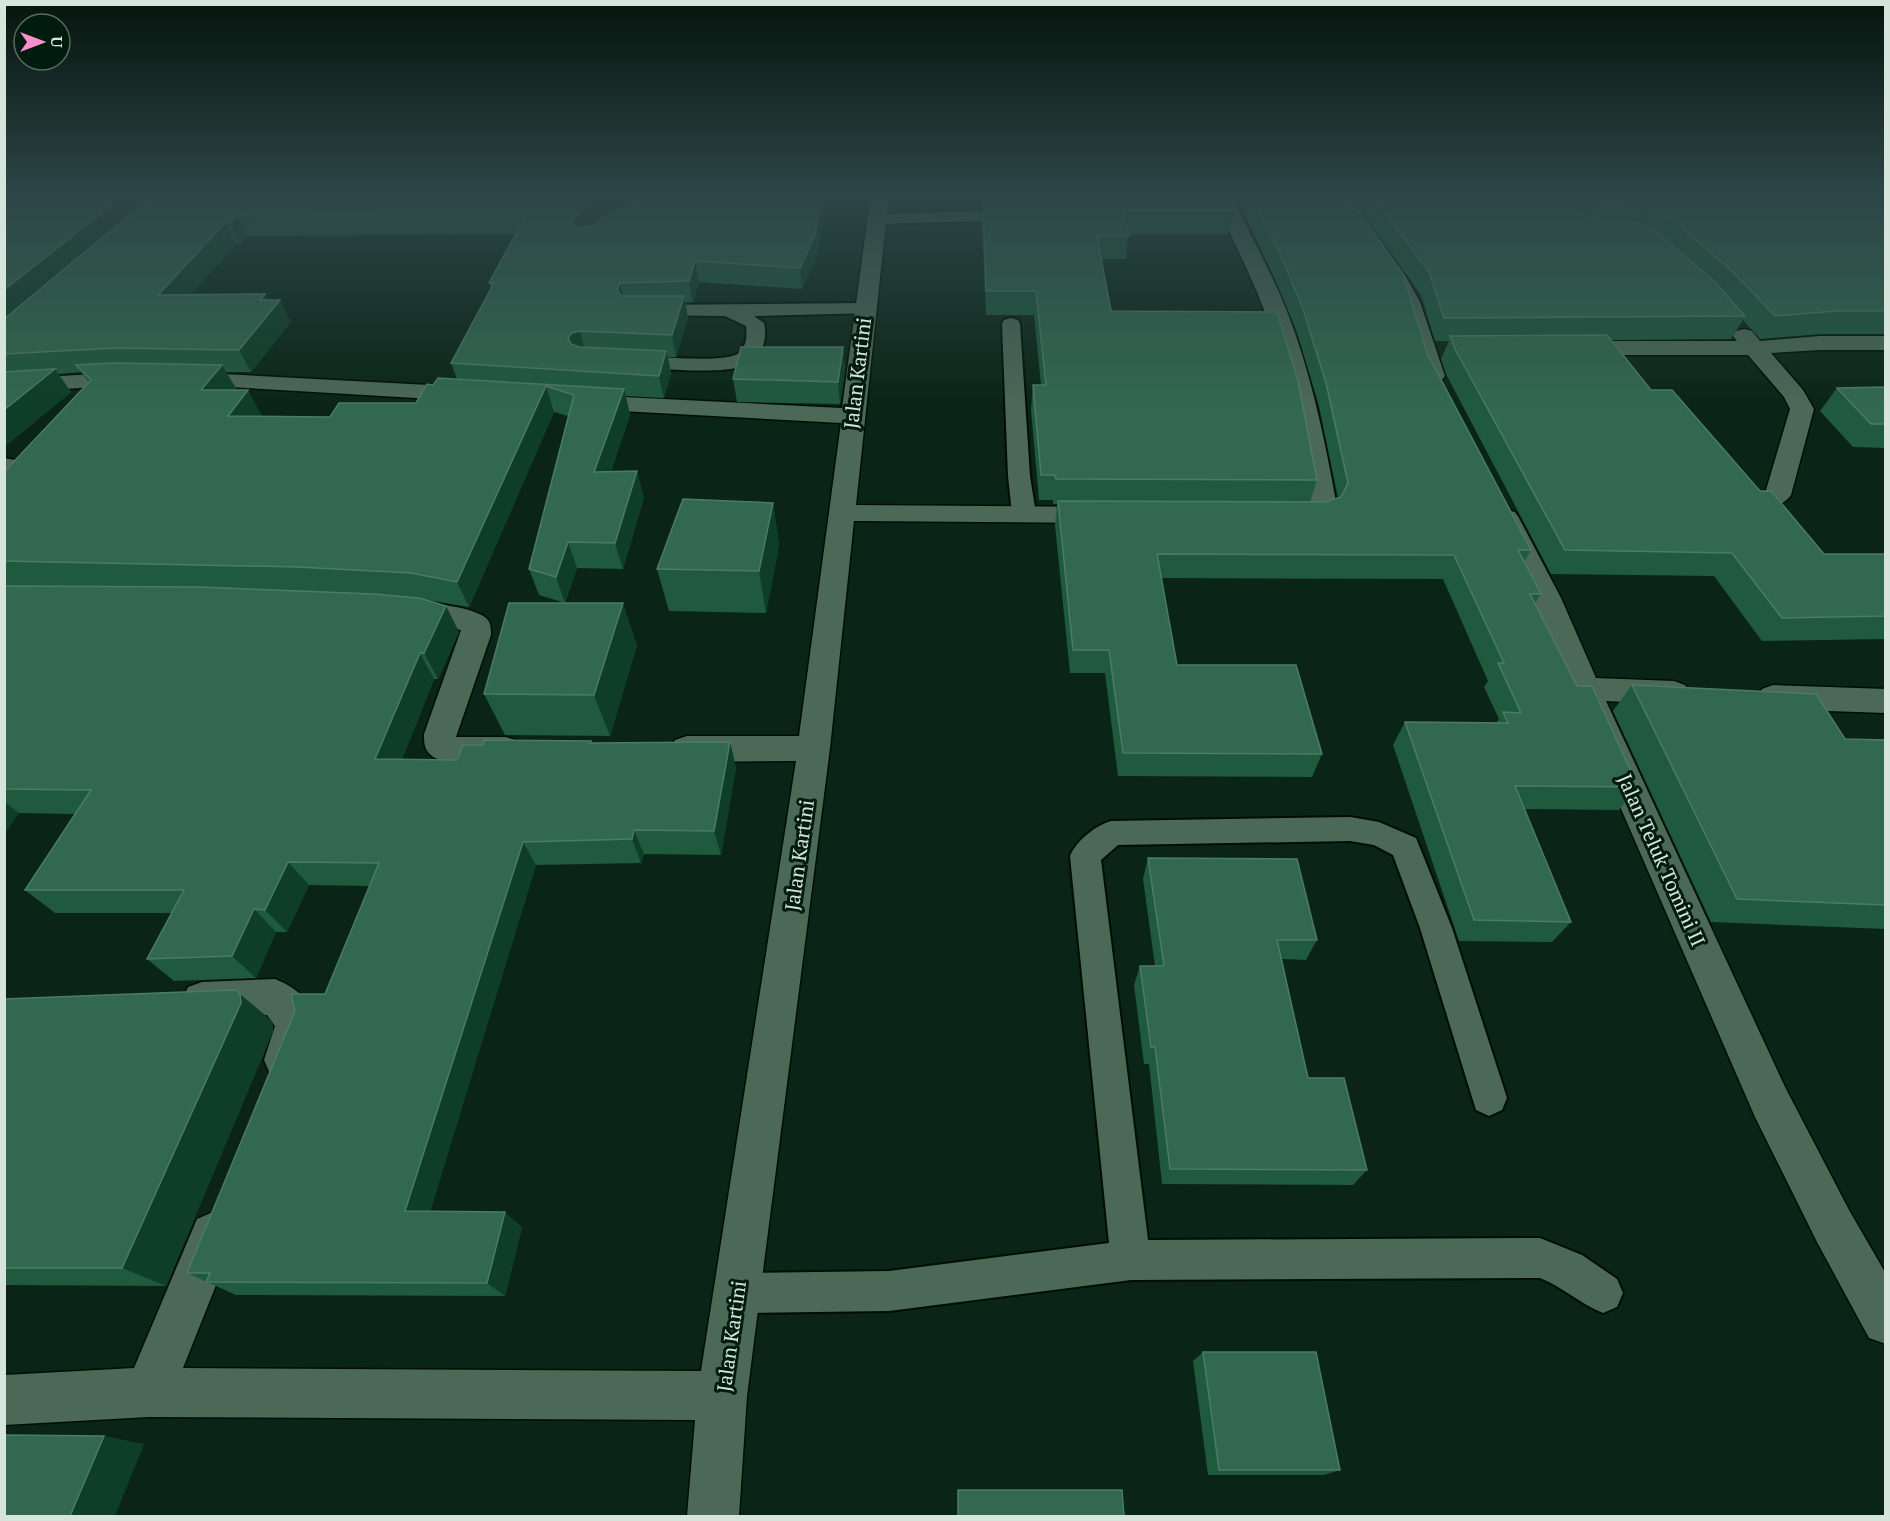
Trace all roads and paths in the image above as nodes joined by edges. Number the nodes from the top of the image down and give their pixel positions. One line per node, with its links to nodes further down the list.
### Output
1 (871, 264): 4 (street, Jalan Kartini)
2 (1254, 264): 23 (street)
3 (1385, 264): 16 (street)
4 (865, 309): 6 (lane); 17 (street, Jalan Kartini)
5 (633, 311): 6 (lane)
6 (730, 311): 12 (lane)
7 (1011, 324): 21 (lane)
8 (1732, 324): 11 (street)
9 (1886, 343): 11 (street)
10 (1550, 348): 11 (street)
11 (1755, 348): 19 (street)
12 (609, 361)
13 (4, 386): 14 (street)
14 (491, 396)
15 (561, 400): 17 (street)
16 (1448, 405)
17 (852, 416): 20 (street, Jalan Kartini)
18 (1491, 488): 25 (street, Jalan Teluk Tomini II)
19 (1761, 502)
20 (841, 513): 21 (street); 29 (street, Jalan Kartini)
21 (1024, 514): 22 (street)
22 (1118, 515)
23 (1270, 516)
24 (386, 609): 30 (street)
25 (1585, 689): 26 (street); 39 (street, Jalan Teluk Tomini II)
26 (1700, 694)
27 (1746, 696): 28 (street)
28 (1886, 701)
29 (814, 748): 31 (street); 37 (street, Jalan Kartini)
30 (540, 750)
31 (658, 750)
32 (168, 1001): 33 (street)
33 (270, 1095)
34 (1489, 1098): 36 (lane)
35 (226, 1204): 40 (street)
36 (1131, 1260): 37 (lane); 38 (lane)
37 (736, 1293): 41 (street, Jalan Kartini)
38 (1603, 1293)
39 (1886, 1321)
40 (149, 1392): 41 (street); 42 (street)
41 (722, 1396): 43 (street, Jalan Kartini)
42 (4, 1400)
43 (713, 1516)

